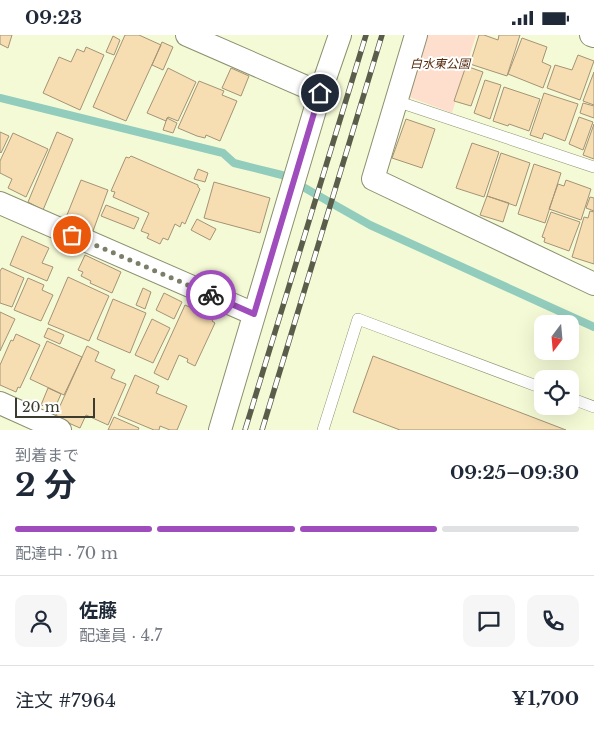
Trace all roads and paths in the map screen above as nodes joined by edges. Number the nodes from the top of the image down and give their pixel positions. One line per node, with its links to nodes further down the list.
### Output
1 (187, 35): 4 (street)
2 (340, 35): 4 (street)
3 (416, 35): 5 (street)
4 (320, 93): 9 (street)
5 (396, 101): 6 (lane); 8 (street)
6 (594, 167)
7 (0, 203): 9 (street)
8 (594, 285)
9 (254, 314): 15 (street)
10 (534, 385): 16 (lane)
11 (579, 401): 13 (lane)
12 (0, 403): 14 (street)
13 (594, 407)
14 (60, 430)
15 (220, 430)
16 (323, 430)

